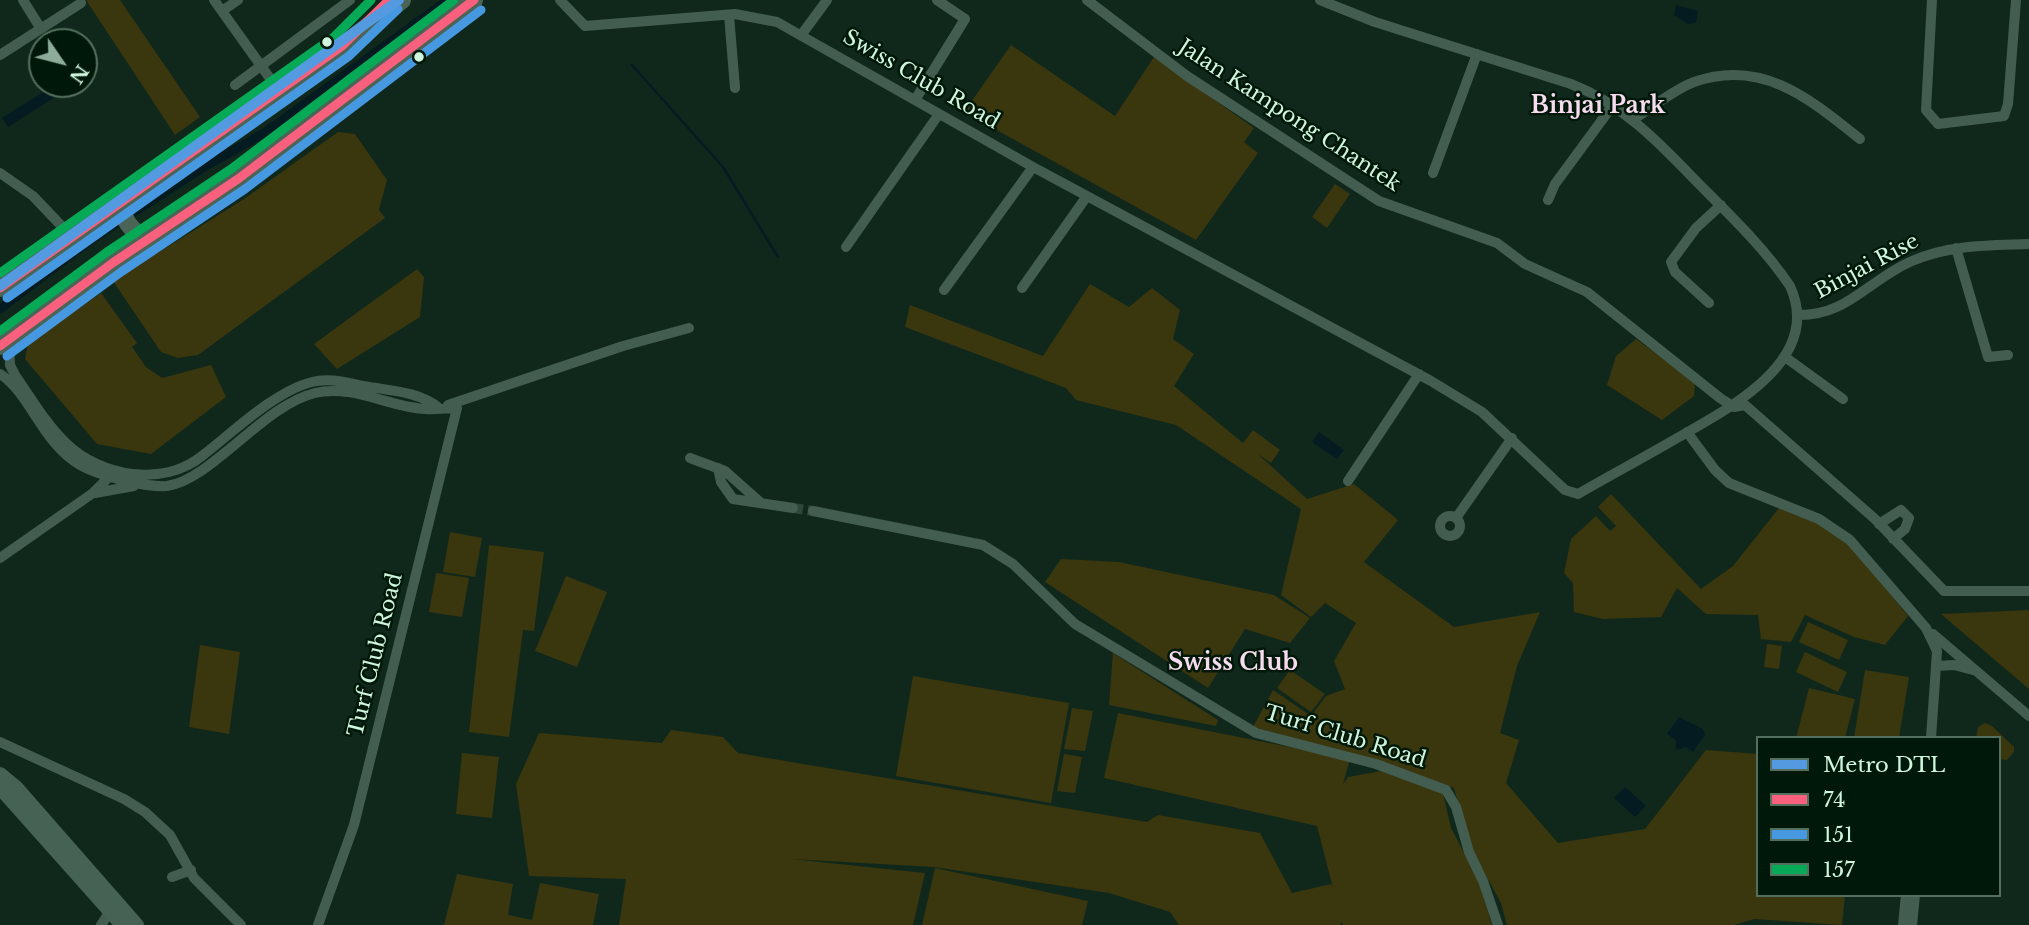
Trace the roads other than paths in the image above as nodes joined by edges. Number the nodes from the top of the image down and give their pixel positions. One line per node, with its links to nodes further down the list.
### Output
1 (23, 0): 19 (street)
2 (214, 0): 17 (street)
3 (238, 0): 17 (street)
4 (350, 0): 26 (street)
5 (389, 0): 23 (highway)
6 (402, 0): 23 (highway)
7 (474, 0): 38 (highway)
8 (560, 0): 18 (street, Swiss Club Road)
9 (827, 0): 21 (street)
10 (937, 0): 30 (street)
11 (1087, 0): 61 (street, Jalan Kampong Chantek)
12 (1320, 0): 24 (street)
13 (1919, 0): 15 (street)
14 (2017, 0): 15 (street)
15 (1932, 1)
16 (81, 3): 20 (street)
17 (222, 11): 26 (street)
18 (729, 15): 21 (street, Swiss Club Road); 28 (street)
19 (40, 28)
20 (43, 28)
21 (802, 34): 30 (street, Swiss Club Road)
22 (28, 37): 25 (street)
23 (342, 46): 29 (highway)
24 (1477, 54): 31 (street); 37 (street)
25 (0, 55)
26 (261, 66): 27 (street); 29 (street)
27 (235, 85)
28 (734, 88)
29 (279, 91): 42 (highway)
30 (915, 100): 32 (street, Swiss Club Road)
31 (1612, 105): 33 (street); 40 (street)
32 (939, 114): 35 (street, Swiss Club Road); 45 (street)
33 (1634, 119): 34 (street); 41 (street)
34 (1860, 139)
35 (1033, 167): 39 (street, Swiss Club Road); 50 (street)
36 (0, 173): 43 (street)
37 (1433, 173)
38 (239, 179): 42 (highway); 47 (highway)
39 (1087, 196): 49 (street); 58 (street, Swiss Club Road)
40 (1548, 200)
41 (1721, 205): 51 (street); 52 (street)
42 (119, 219): 43 (highway); 47 (highway)
43 (72, 237): 48 (highway)
44 (2029, 244): 46 (street, Binjai Rise)
45 (846, 247)
46 (1955, 248): 52 (street, Binjai Rise); 55 (street)
47 (114, 262): 54 (highway)
48 (0, 288)
49 (1022, 288)
50 (944, 290)
51 (1709, 303)
52 (1797, 315): 56 (street)
53 (689, 327): 62 (street)
54 (4, 343): 67 (street)
55 (2008, 355)
56 (1785, 357): 60 (street); 61 (street)
57 (0, 374): 67 (street)
58 (1419, 374): 64 (street, Swiss Club Road); 68 (street)
59 (397, 398): 62 (street); 67 (street); 70 (street)
60 (1843, 399)
61 (1734, 407): 63 (street); 77 (street, Jalan Kampong Chantek)
62 (439, 408): 97 (street, Turf Club Road)
63 (1687, 432): 64 (street, Swiss Club Road); 81 (street)
64 (1512, 438): 76 (street)
65 (690, 458): 66 (street)
66 (718, 468): 69 (street); 72 (street)
67 (113, 473): 70 (street); 71 (street)
68 (1348, 481)
69 (736, 482): 72 (street); 73 (street)
70 (140, 485): 71 (street)
71 (93, 493): 79 (street)
72 (739, 499): 73 (street)
73 (762, 503): 74 (street)
74 (793, 508)
75 (813, 511): 98 (street, Turf Club Road)
76 (1456, 518)
77 (1879, 524): 78 (street, Jalan Kampong Chantek); 78 (street)
78 (1894, 539): 80 (street, Jalan Kampong Chantek)
79 (0, 558)
80 (2029, 591)
81 (1926, 628): 82 (street); 83 (street)
82 (1937, 666): 83 (street); 85 (street)
83 (1976, 671): 84 (street)
84 (2029, 716)
85 (1930, 736)
86 (0, 742): 90 (street)
87 (0, 774): 89 (main road)
88 (0, 788): 89 (main road)
89 (41, 824): 94 (main road)
90 (191, 870): 91 (street); 96 (street)
91 (172, 877)
92 (1906, 897): 99 (street)
93 (1915, 897): 100 (street)
94 (113, 916): 95 (main road)
95 (137, 925)
96 (241, 925)
97 (318, 925)
98 (1498, 925)
99 (1903, 925)
100 (1912, 925)

